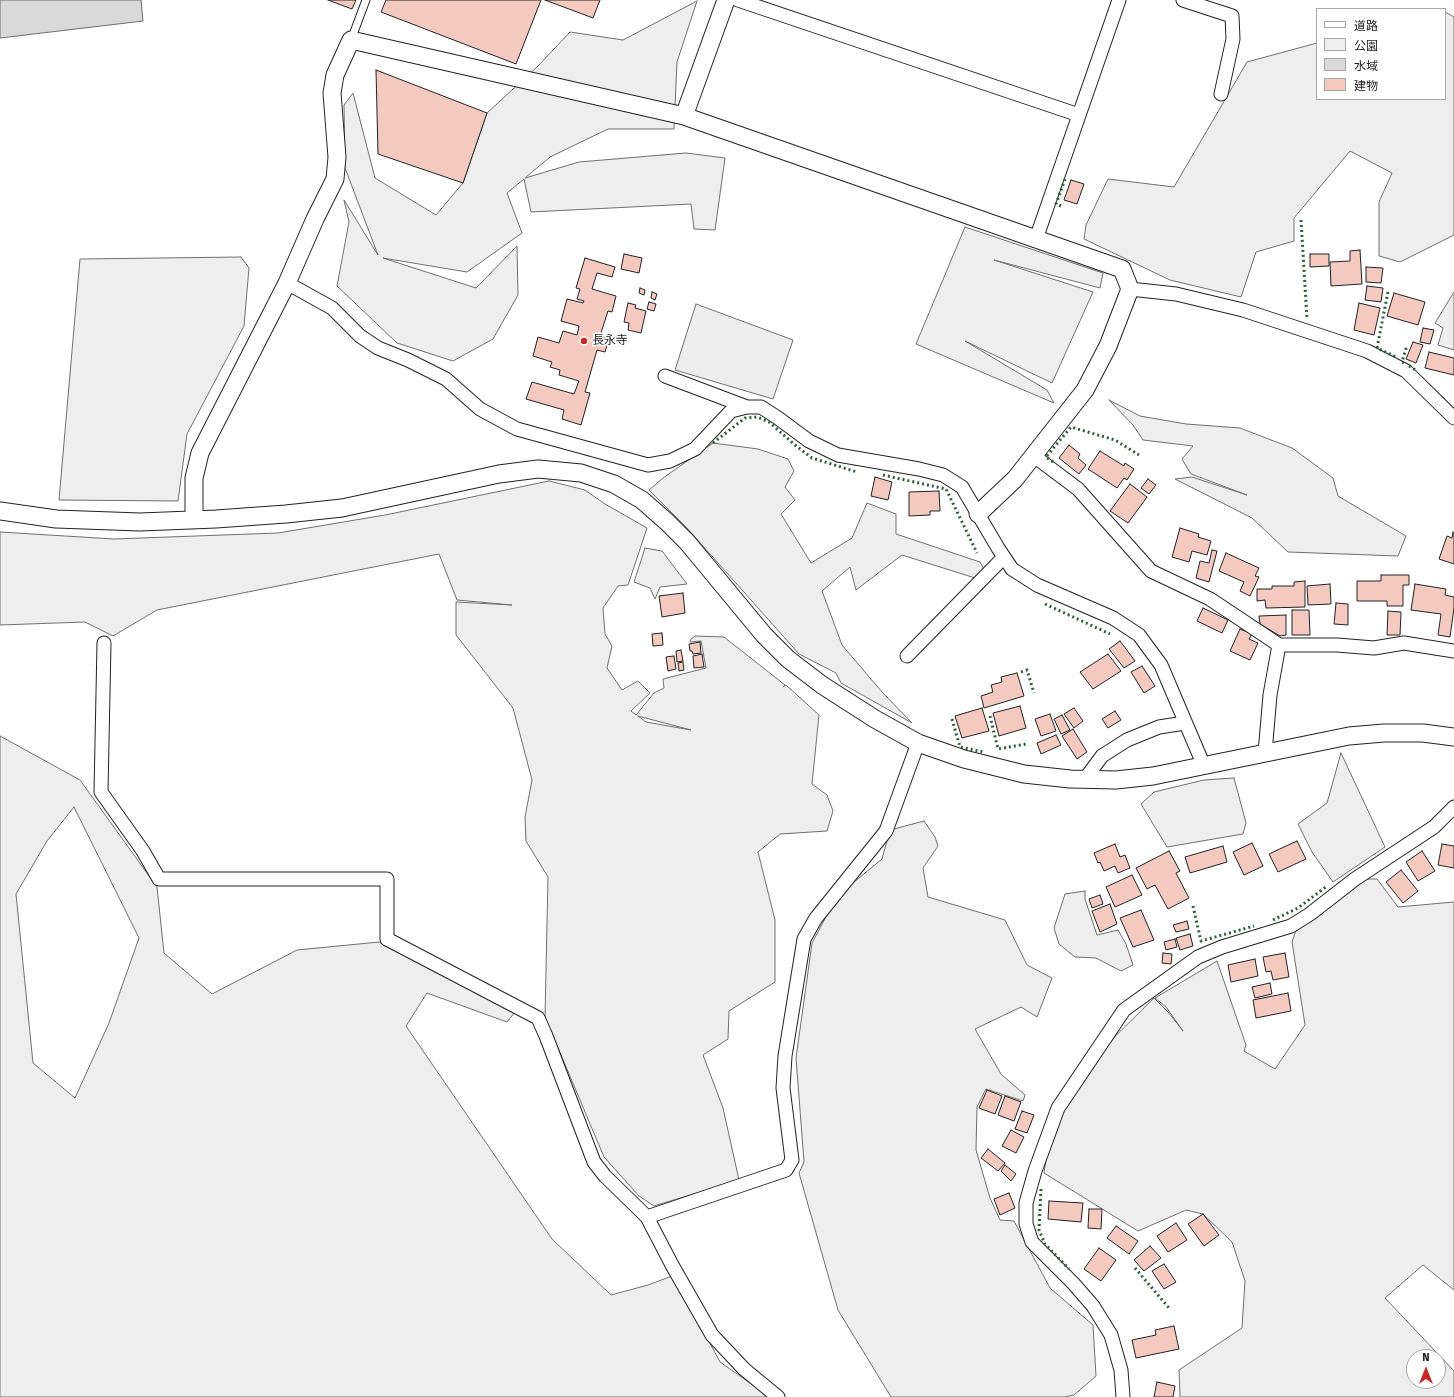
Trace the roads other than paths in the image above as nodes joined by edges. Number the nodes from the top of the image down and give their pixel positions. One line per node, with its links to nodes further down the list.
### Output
1 (366, 0): 6 (lane)
2 (726, 0): 9 (street)
3 (738, 0): 8 (street)
4 (1119, 0): 8 (street)
5 (1183, 0): 7 (street)
6 (351, 40): 9 (street); 11 (street)
7 (1221, 94)
8 (1079, 115): 10 (street)
9 (684, 116): 10 (street)
10 (1036, 239): 12 (street)
11 (287, 283): 14 (street); 19 (street)
12 (1130, 289): 15 (street); 16 (street)
13 (665, 376): 14 (street)
14 (747, 406): 18 (street)
15 (1454, 418)
16 (1034, 456): 18 (street); 22 (street)
17 (0, 511): 19 (street)
18 (978, 514): 20 (street)
19 (194, 520): 27 (street)
20 (1004, 558): 24 (street); 25 (street)
21 (104, 643): 32 (street)
22 (1279, 645): 23 (street); 28 (street)
23 (1454, 651)
24 (907, 656)
25 (1185, 723): 29 (street); 30 (street)
26 (1454, 737): 28 (street)
27 (918, 743): 30 (street); 32 (street)
28 (1265, 753): 29 (street)
29 (1204, 766): 30 (street)
30 (1085, 779)
31 (1454, 807): 34 (street)
32 (647, 1216): 33 (street)
33 (778, 1397)
34 (1123, 1397)

